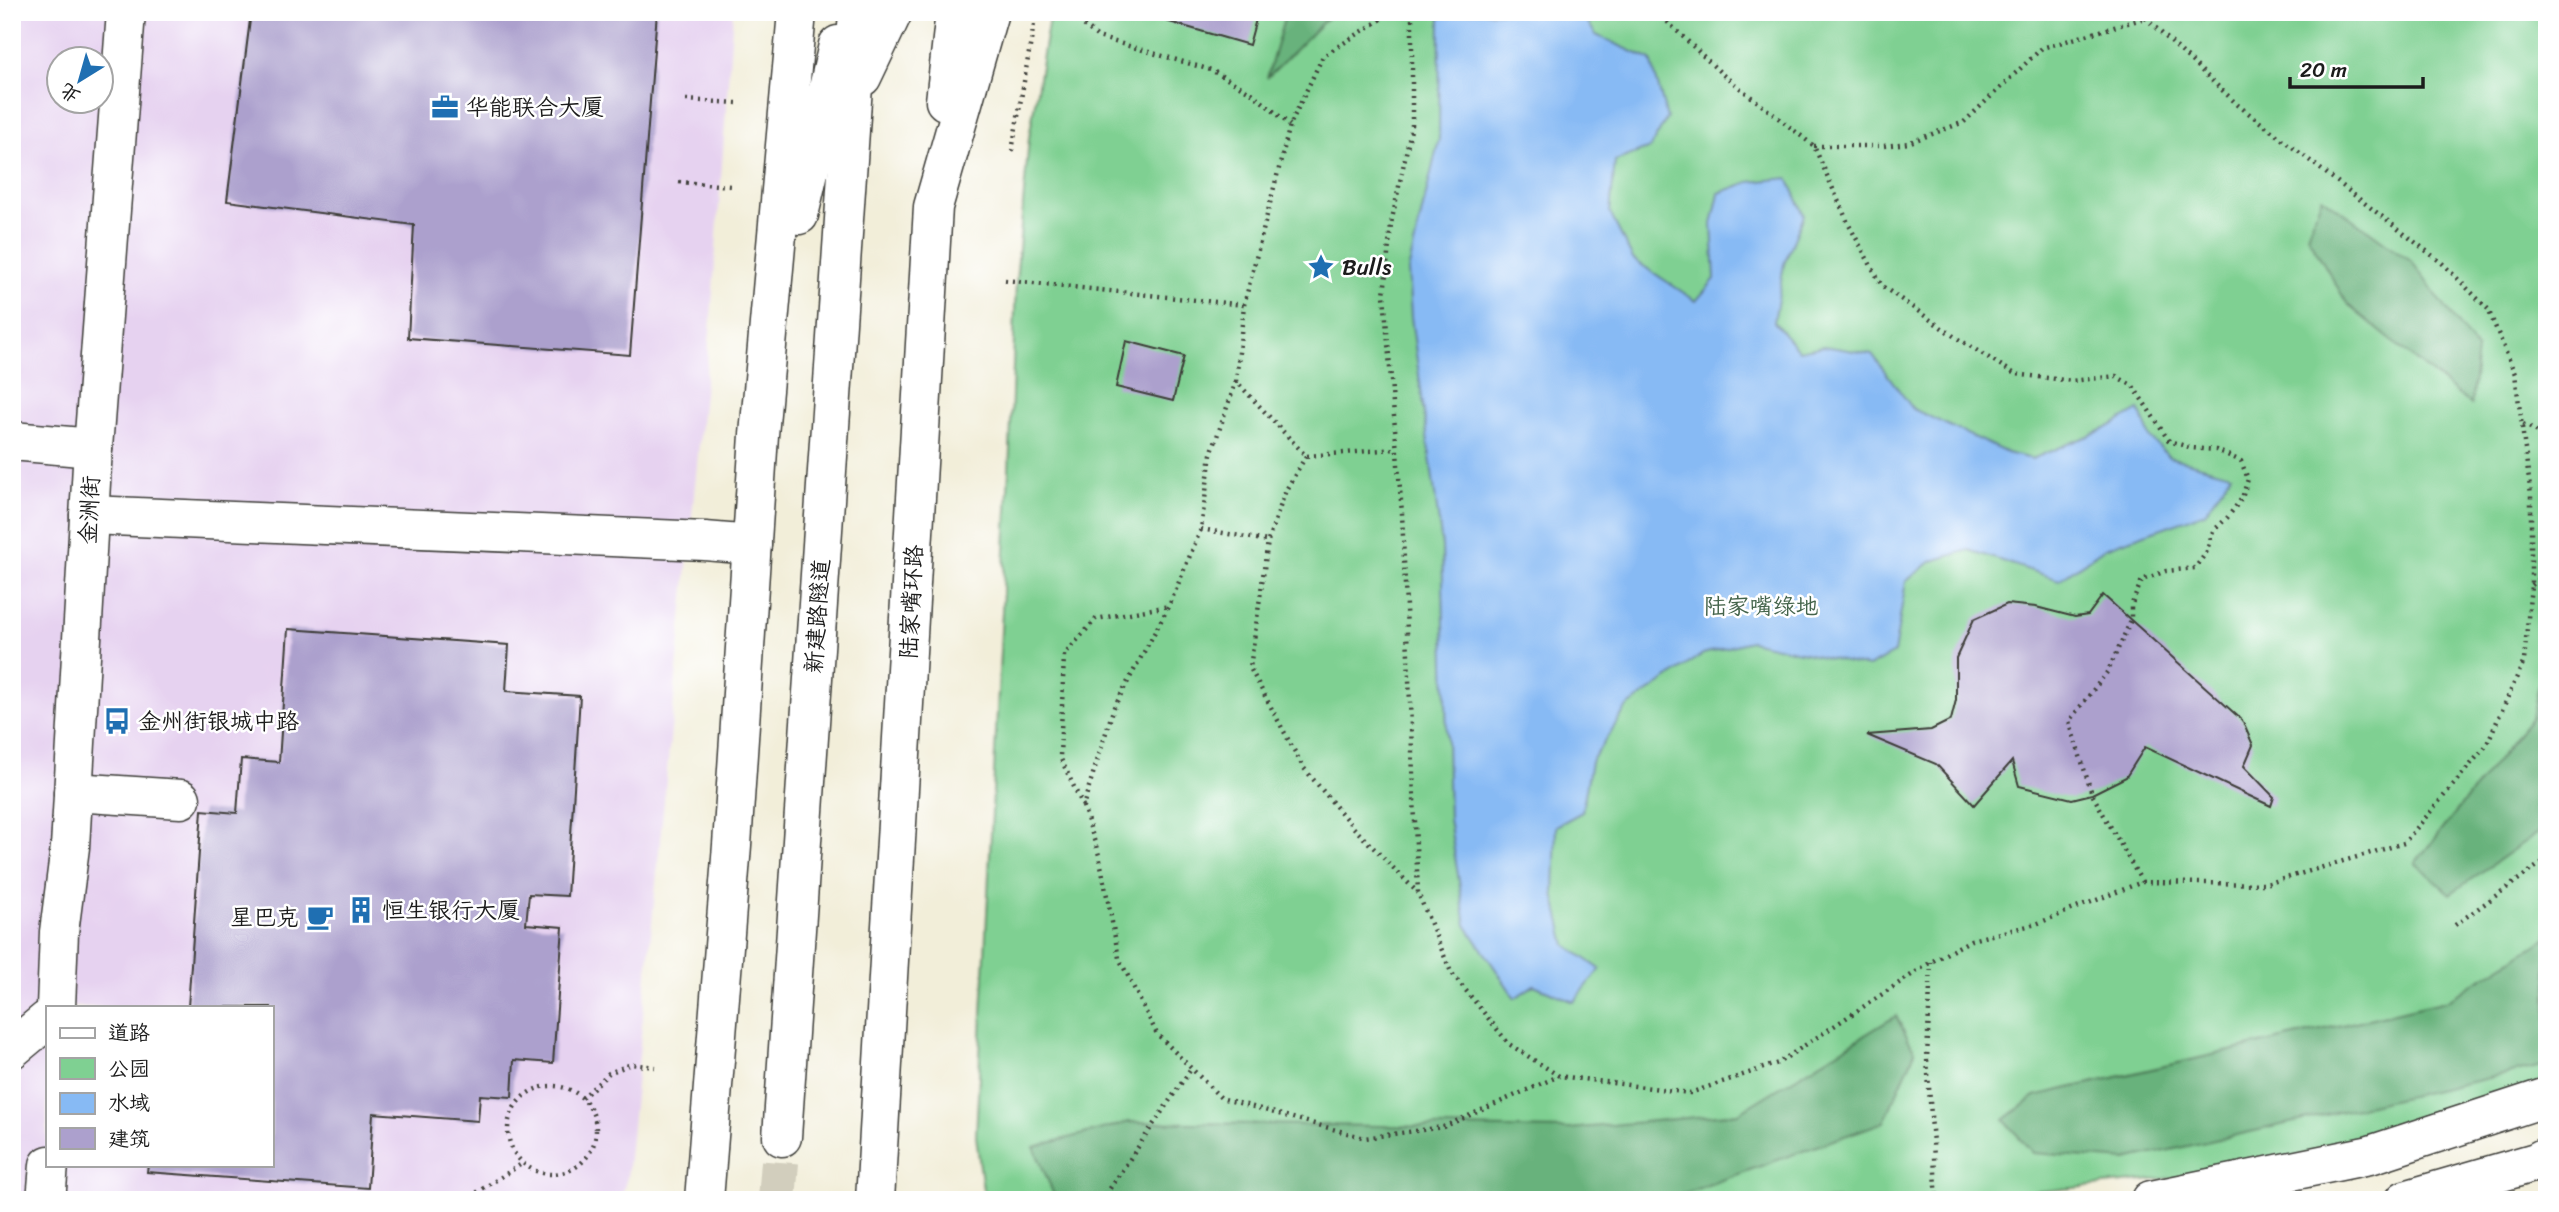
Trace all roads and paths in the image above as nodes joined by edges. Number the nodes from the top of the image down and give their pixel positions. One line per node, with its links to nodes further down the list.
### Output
1 (126, 12): 31 (main road, 金洲街)
2 (797, 12): 28 (main road)
3 (846, 12): 28 (main road)
4 (858, 12): 15 (main road, 新建路隧道)
5 (893, 12): 15 (main road, 新建路隧道)
6 (955, 12): 23 (main road)
7 (989, 12): 23 (main road, 陆家嘴环路)
8 (1036, 12): 20 (path)
9 (1068, 12): 18 (path)
10 (1393, 12): 18 (path)
11 (1412, 12): 32 (path)
12 (1657, 12): 19 (path)
13 (2138, 12): 14 (path)
14 (2146, 18): 19 (path); 27 (path)
15 (853, 94): 57 (main road, 新建路隧道)
16 (686, 100): 17 (path)
17 (737, 103)
18 (1290, 125): 25 (path)
19 (1814, 146): 45 (path)
20 (1012, 151)
21 (679, 181): 22 (path)
22 (731, 186)
23 (933, 207): 64 (main road, 陆家嘴环路)
24 (1004, 280): 25 (path)
25 (1244, 305): 26 (path)
26 (1236, 381): 33 (path); 35 (path)
27 (2522, 423): 29 (path); 39 (path)
28 (759, 435): 37 (main road)
29 (2547, 437)
30 (12, 441): 31 (main road)
31 (93, 447): 34 (main road, 金洲街)
32 (1395, 449): 33 (path); 46 (path)
33 (1306, 456): 36 (path)
34 (89, 514): 37 (main road); 41 (main road, 金洲街)
35 (1201, 528): 36 (path); 40 (path)
36 (1268, 541): 46 (path)
37 (752, 545): 63 (main road)
38 (2547, 572): 39 (path)
39 (2532, 585): 45 (path)
40 (1169, 606): 43 (path); 43 (path)
41 (73, 792): 42 (main road); 49 (main road, 金洲街)
42 (181, 799)
43 (1083, 806): 53 (path)
44 (2547, 859): 47 (path)
45 (2141, 882): 48 (path)
46 (1418, 893): 54 (path)
47 (2455, 925)
48 (1931, 962): 54 (path); 66 (path)
49 (56, 1006)
50 (46, 1021): 51 (main road)
51 (12, 1049)
52 (654, 1067): 56 (path)
53 (1191, 1069): 54 (path); 65 (path)
54 (1559, 1076)
55 (2547, 1097): 67 (main road)
56 (582, 1098): 59 (path); 59 (path)
57 (782, 1137)
58 (2547, 1156): 68 (main road)
59 (523, 1163): 62 (path)
60 (49, 1166): 61 (main road)
61 (46, 1200)
62 (466, 1200)
63 (704, 1200)
64 (875, 1200)
65 (1102, 1200)
66 (1937, 1200)
67 (2151, 1200)
68 (2405, 1200)

